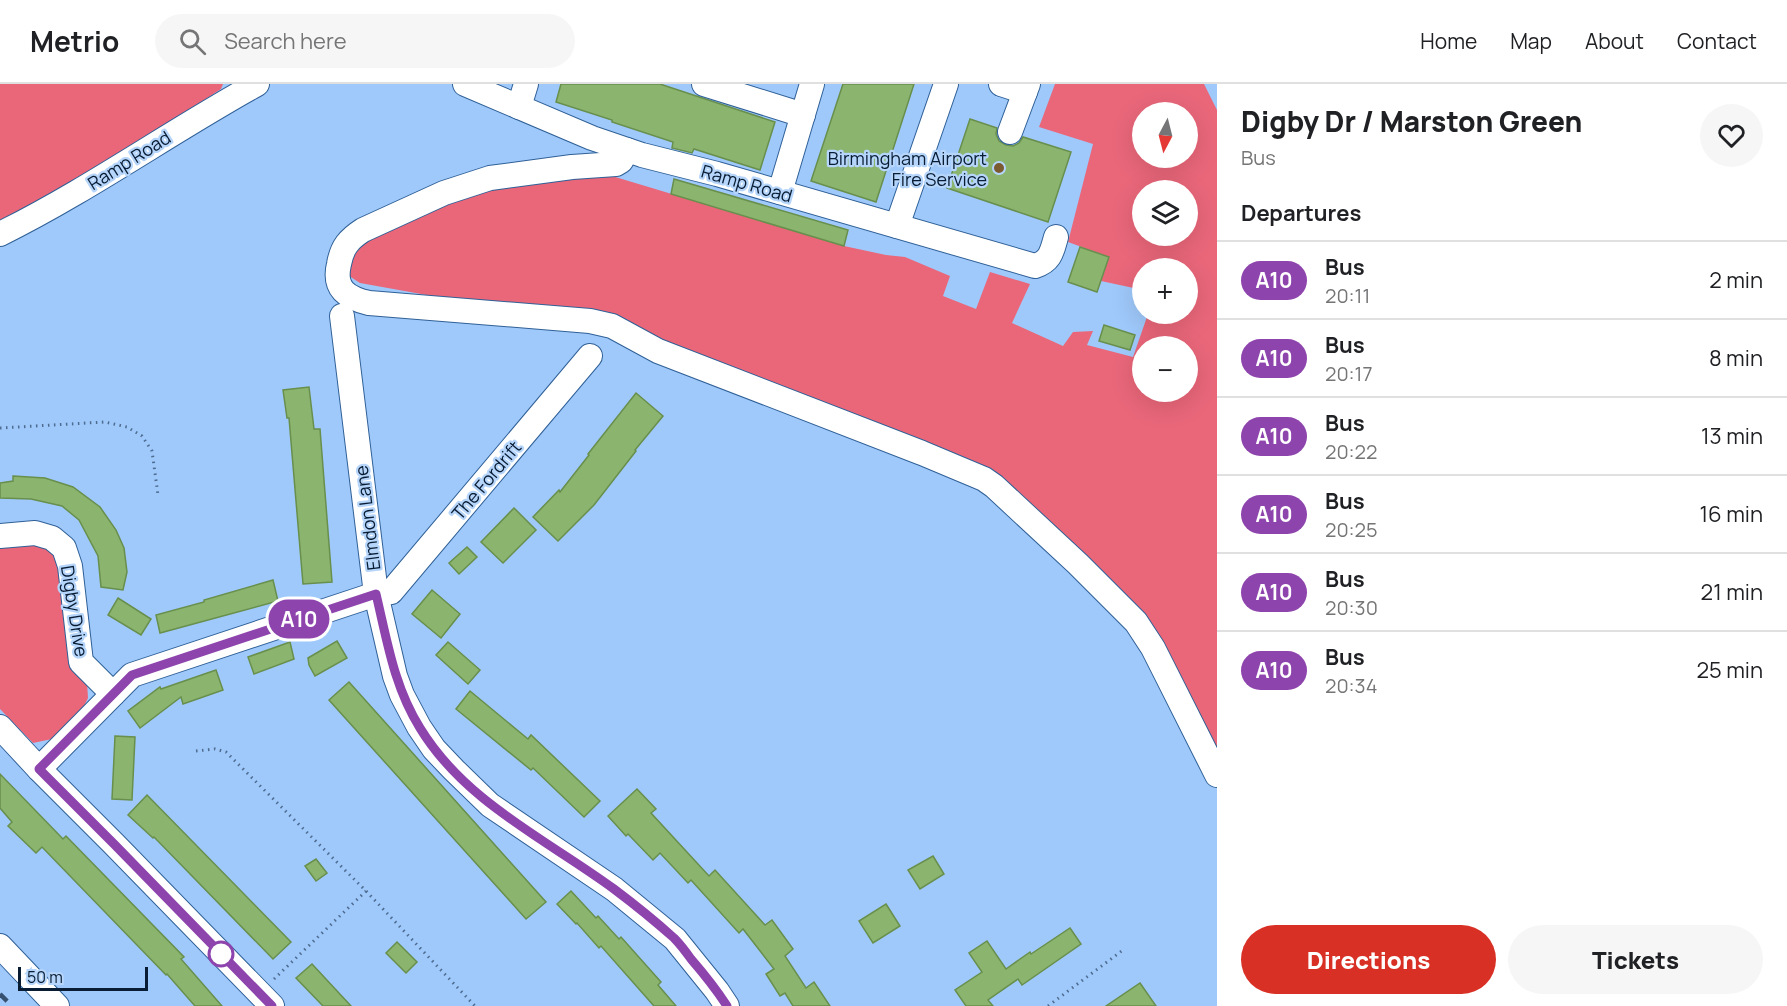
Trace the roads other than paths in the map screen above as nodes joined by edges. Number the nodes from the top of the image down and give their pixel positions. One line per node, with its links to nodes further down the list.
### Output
1 (257, 84): 15 (street, Ramp Road)
2 (465, 84): 9 (street, Ramp Road)
3 (526, 84): 9 (street)
4 (704, 84): 10 (street)
5 (812, 84): 10 (street)
6 (946, 84): 14 (street)
7 (1000, 84): 8 (street)
8 (1026, 88): 11 (street)
9 (519, 107): 12 (street, Ramp Road)
10 (803, 115): 13 (street)
11 (1010, 132)
12 (627, 150): 13 (street, Ramp Road); 24 (street)
13 (780, 192): 14 (street, Ramp Road)
14 (897, 226): 16 (street, Ramp Road)
15 (0, 234)
16 (1056, 237)
17 (342, 316): 20 (street, Elmdon Lane)
18 (590, 356): 20 (street, The Fordrift)
19 (0, 536): 21 (street, Digby Drive)
20 (376, 594): 21 (street); 28 (street, Elmdon Lane)
21 (113, 694): 23 (street)
22 (0, 727): 23 (street)
23 (39, 769): 26 (street)
24 (1217, 776)
25 (0, 946): 27 (street)
26 (259, 1002)
27 (57, 1006)
28 (727, 1006)

